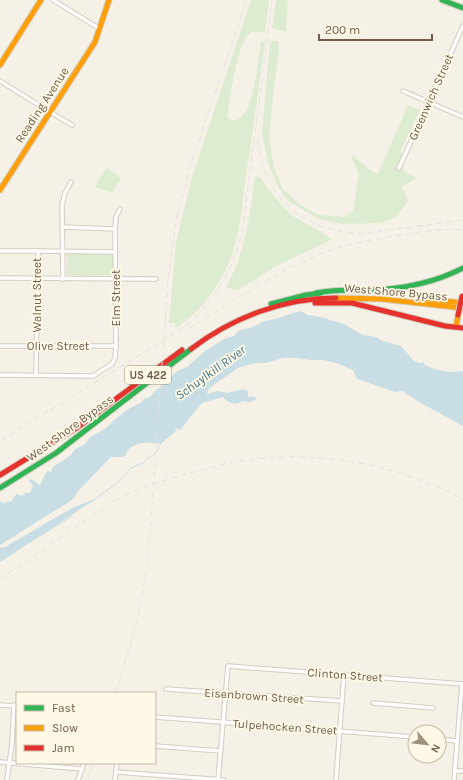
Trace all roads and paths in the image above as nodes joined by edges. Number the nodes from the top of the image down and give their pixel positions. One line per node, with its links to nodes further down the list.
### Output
1 (41, 0): 8 (main road)
2 (53, 0): 7 (street)
3 (109, 0): 7 (main road, Reading Avenue)
4 (442, 0): 5 (main road)
5 (463, 8)
6 (463, 26): 11 (street, Greenwich Street)
7 (100, 30): 12 (main road, Reading Avenue)
8 (0, 65)
9 (0, 81): 12 (street)
10 (403, 91): 11 (street)
11 (428, 102): 13 (street); 15 (street, Greenwich Street)
12 (50, 112): 14 (street); 17 (main road, Reading Avenue)
13 (463, 117)
14 (72, 125)
15 (399, 168)
16 (71, 182): 19 (street)
17 (0, 190)
18 (120, 209): 20 (street, Elm Street)
19 (62, 227): 20 (street); 23 (street)
20 (115, 229): 24 (street, Elm Street)
21 (0, 251): 22 (street, Walnut Street)
22 (38, 252): 23 (street); 27 (street, Walnut Street)
23 (62, 252): 24 (street); 28 (street)
24 (115, 252): 29 (street, Elm Street)
25 (463, 268): 31 (main road)
26 (0, 278): 27 (street)
27 (37, 279): 28 (street); 39 (street, Walnut Street)
28 (63, 279): 29 (street)
29 (116, 279): 30 (street); 40 (street, Elm Street)
30 (156, 279)
31 (306, 295): 33 (main road, West Shore Bypass / US 422); 43 (main road, West Shore Bypass / US 422)
32 (463, 295): 36 (main road, bridge)
33 (463, 303)
34 (463, 308): 35 (main road, West Shore Bypass / US 422)
35 (248, 316): 36 (main road); 44 (main road, West Shore Bypass / US 422)
36 (456, 327): 37 (main road)
37 (463, 328)
38 (0, 346): 39 (street, Olive Street)
39 (36, 346): 40 (street, Olive Street); 42 (street, Walnut Street)
40 (116, 346): 42 (street, Elm Street)
41 (0, 375): 42 (street)
42 (36, 375)
43 (0, 475)
44 (0, 488)
45 (344, 674): 46 (street, Clinton Street); 48 (street, Clinton Street); 49 (street)
46 (462, 684): 59 (street)
47 (166, 689): 48 (street, Eisenbrown Street)
48 (225, 694): 49 (street, Eisenbrown Street); 55 (street)
49 (342, 701): 56 (street)
50 (373, 703): 53 (street)
51 (0, 705): 52 (street)
52 (15, 706): 60 (street)
53 (433, 708)
54 (156, 717): 55 (street, Tulpehocken Street)
55 (223, 722): 56 (street, Tulpehocken Street); 63 (street)
56 (340, 732): 57 (street, Tulpehocken Street); 80 (street)
57 (407, 736)
58 (447, 740): 59 (street)
59 (457, 741): 72 (street)
60 (12, 743): 61 (street); 65 (street)
61 (16, 744)
62 (156, 746): 63 (street)
63 (221, 751): 78 (street)
64 (0, 762): 65 (street)
65 (9, 763): 66 (street); 75 (street)
66 (16, 763)
67 (36, 764): 70 (street)
68 (84, 764): 71 (street)
69 (117, 764): 74 (street)
70 (64, 765): 71 (street)
71 (82, 769): 76 (street)
72 (455, 771): 73 (street); 81 (street)
73 (463, 771)
74 (116, 772): 77 (street); 78 (street)
75 (7, 780)
76 (78, 780)
77 (115, 780)
78 (218, 780): 79 (street)
79 (224, 780)
80 (336, 780)
81 (454, 780)

